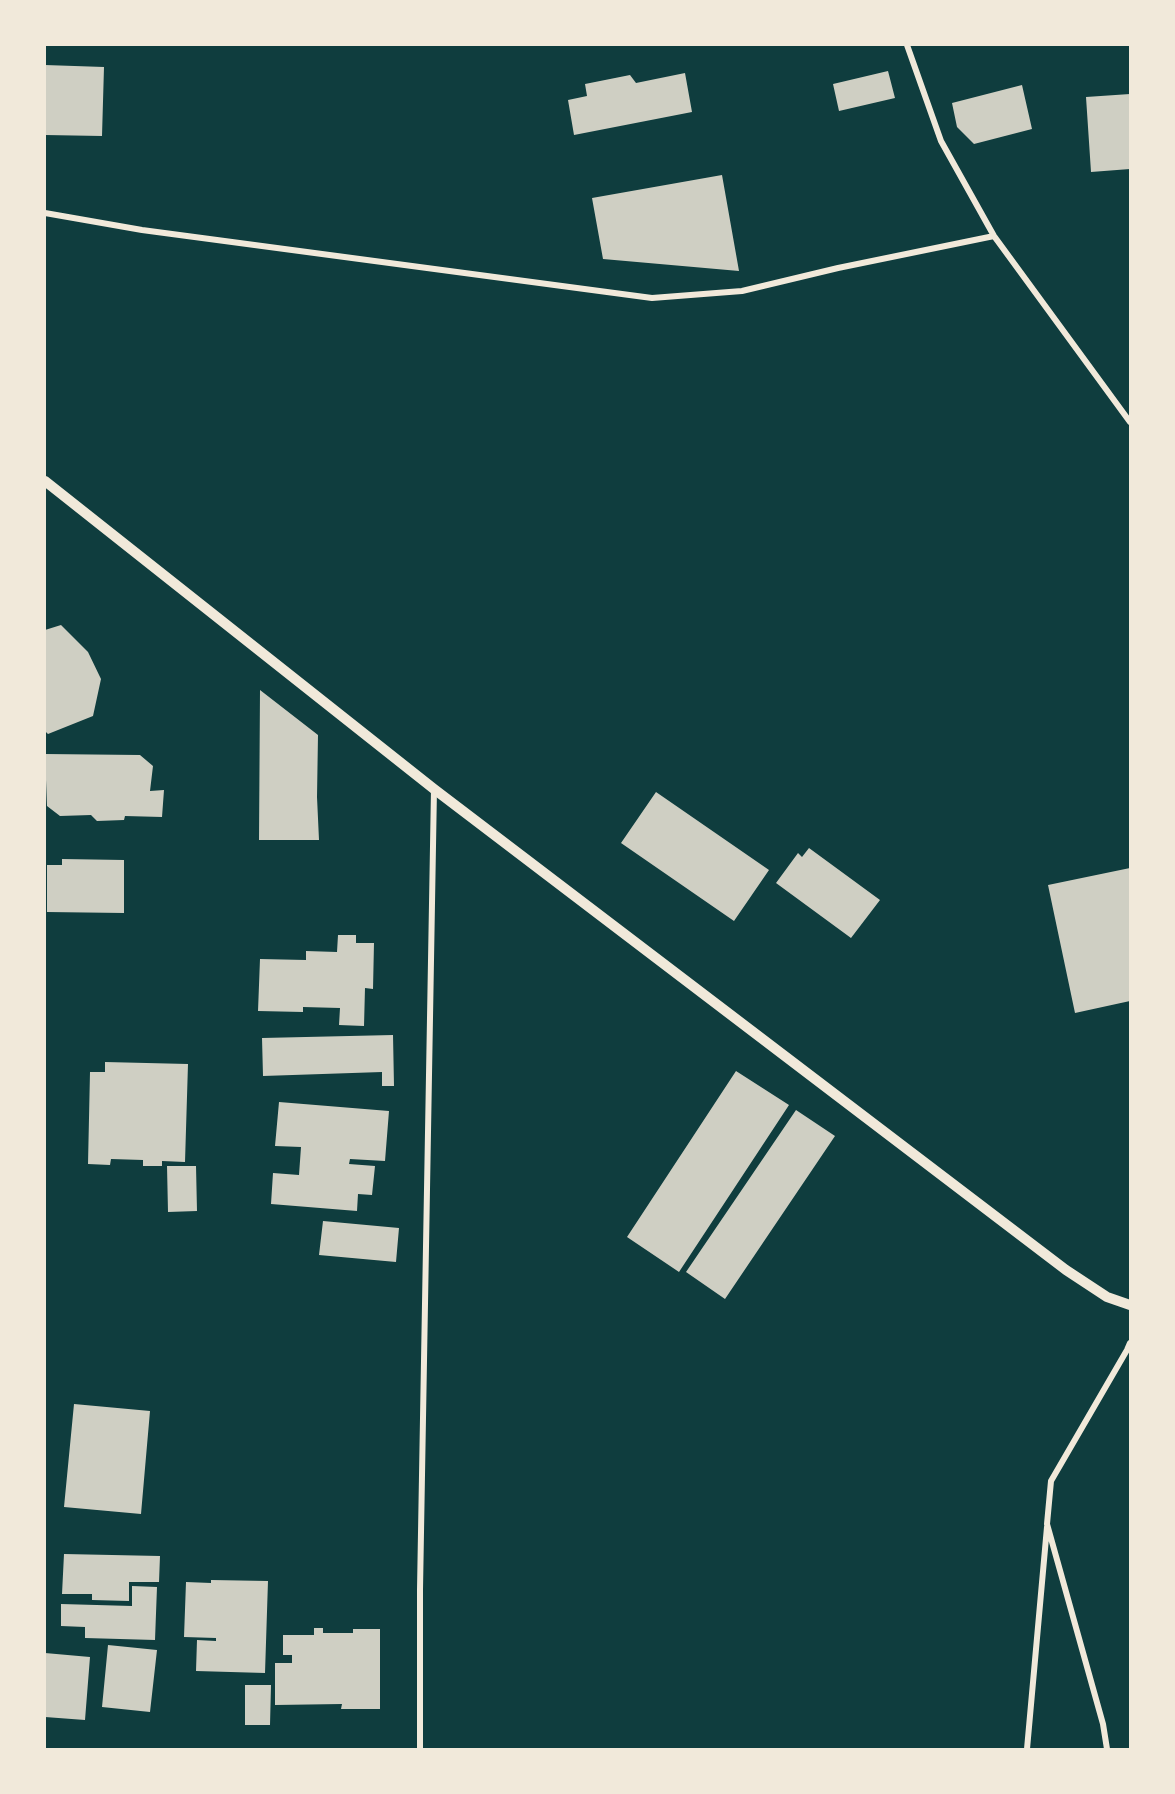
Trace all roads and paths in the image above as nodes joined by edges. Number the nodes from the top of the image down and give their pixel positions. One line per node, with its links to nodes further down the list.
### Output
1 (907, 45): 3 (street)
2 (45, 213): 3 (street)
3 (994, 236): 4 (street)
4 (1130, 422)
5 (45, 481): 6 (street)
6 (434, 789): 7 (street); 11 (street)
7 (1130, 1305)
8 (1130, 1343): 9 (street)
9 (1129, 1351): 10 (street)
10 (1047, 1524): 12 (street); 13 (street)
11 (420, 1749)
12 (1027, 1749)
13 (1107, 1749)

